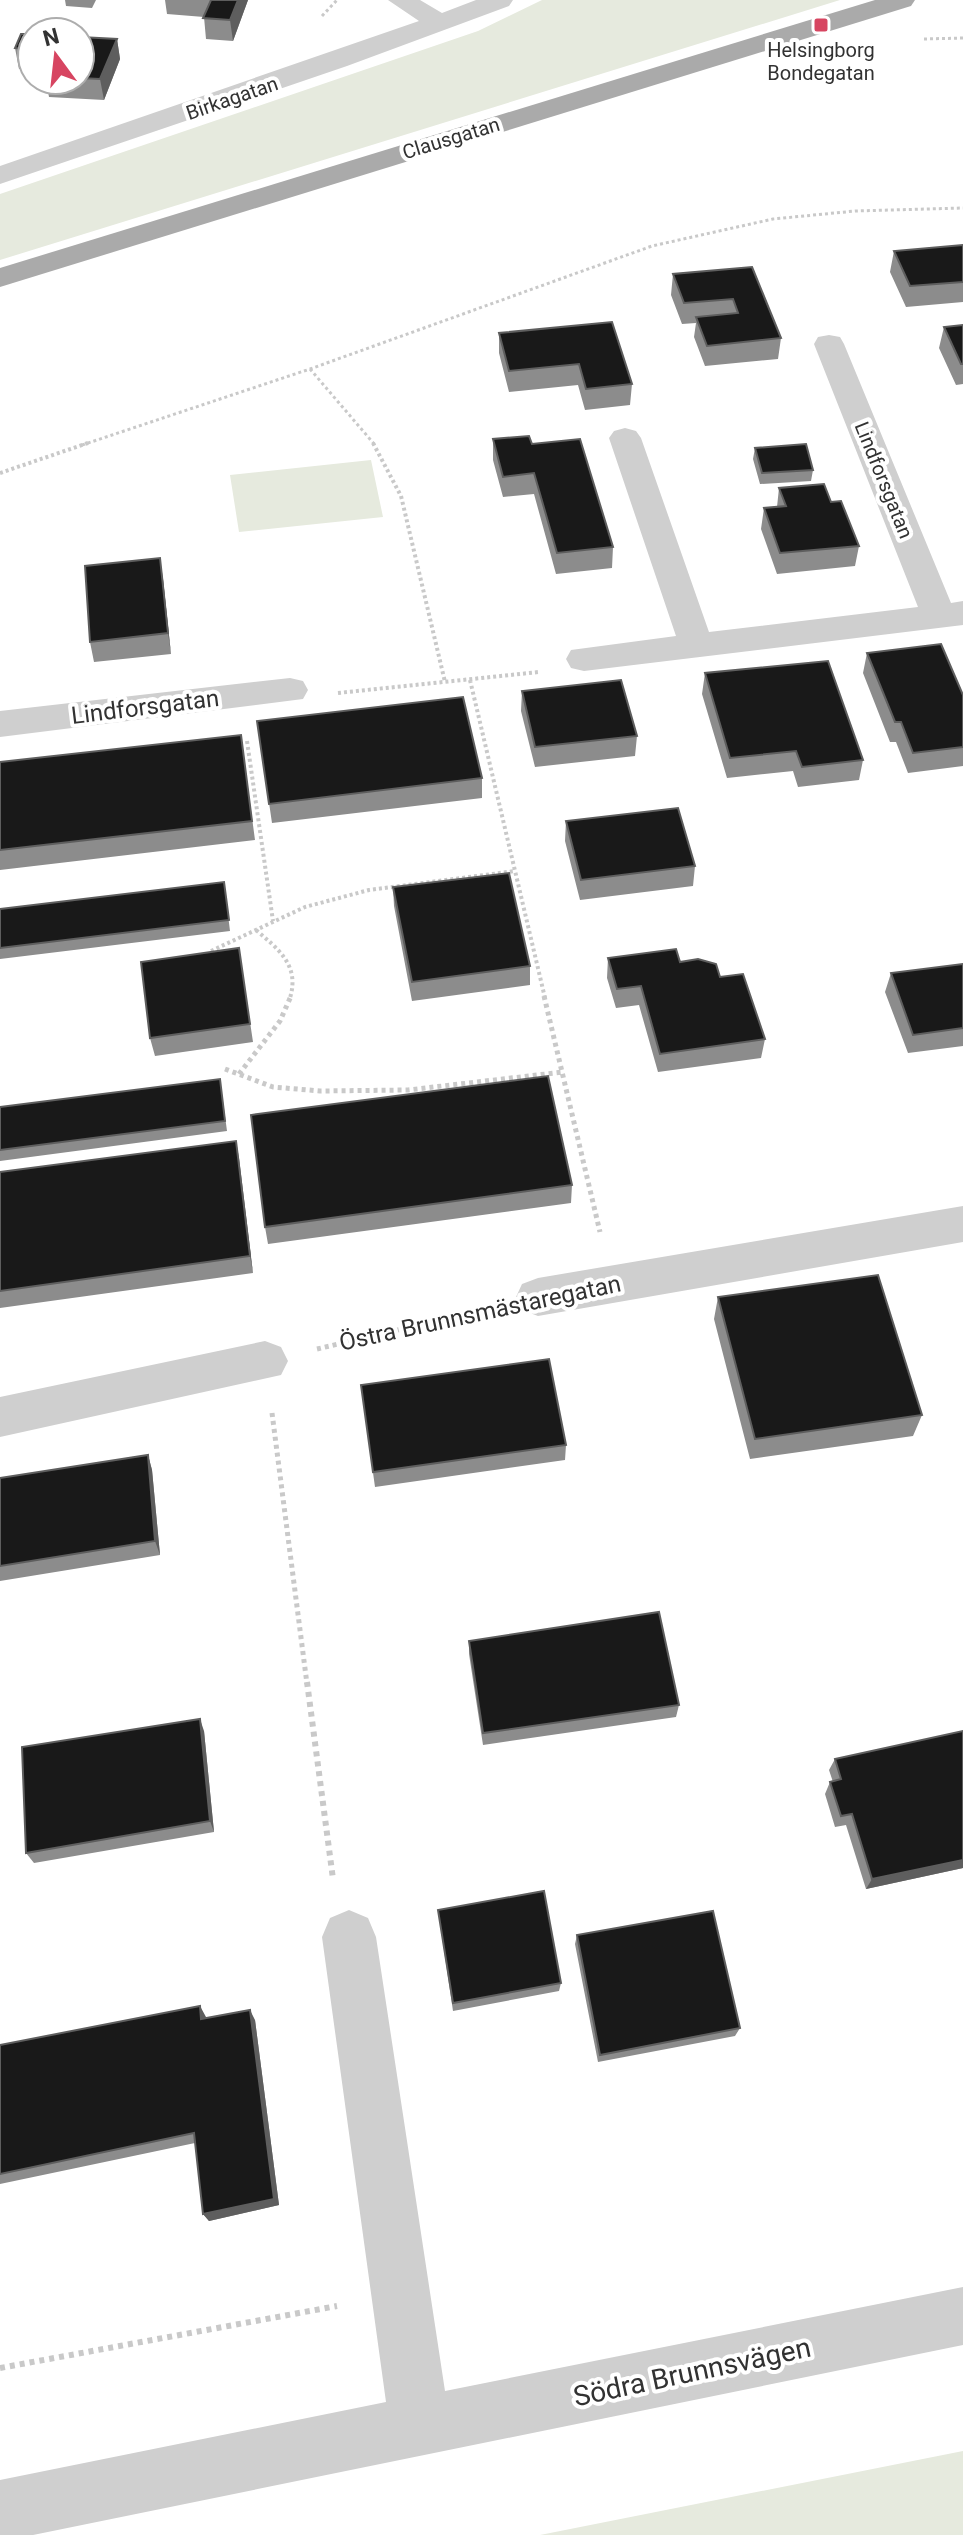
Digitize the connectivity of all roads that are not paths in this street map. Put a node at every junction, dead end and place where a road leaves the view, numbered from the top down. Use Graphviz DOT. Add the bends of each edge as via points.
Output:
graph roads {
  1 [pos="401,0"];
  2 [pos="500,0"];
  3 [pos="902,0"];
  4 [pos="441,23"];
  5 [pos="0,148"];
  6 [pos="11,172"];
  7 [pos="0,278"];
  8 [pos="829,344"];
  9 [pos="625,438"];
  10 [pos="951,614"];
  11 [pos="696,644"];
  12 [pos="584,659"];
  13 [pos="290,690"];
  14 [pos="0,724"];
  15 [pos="963,1224"];
  16 [pos="538,1297"];
  17 [pos="265,1361"];
  18 [pos="0,1417"];
  19 [pos="349,1937"];
  20 [pos="963,2316"];
  21 [pos="420,2427"];
  22 [pos="0,2511"];
  1 -- 4 [label="street"];
  2 -- 4 [label="street, Birkagatan"];
  3 -- 7 [label="main road, Clausgatan"];
  4 -- 6 [label="street, Birkagatan"];
  5 -- 6 [label="street, Birkagatan"];
  8 -- 10 [label="street, Lindforsgatan"];
  9 -- 11 [label="street"];
  10 -- 11 [label="street, Lindforsgatan"];
  11 -- 12 [label="street, Lindforsgatan"];
  13 -- 14 [label="street, Lindforsgatan"];
  15 -- 16 [label="street, Östra Brunnsmästaregatan"];
  17 -- 18 [label="street"];
  19 -- 21 [label="street"];
  20 -- 21 [label="street, Södra Brunnsvägen"];
  21 -- 22 [label="street, Södra Brunnsvägen"];
}
